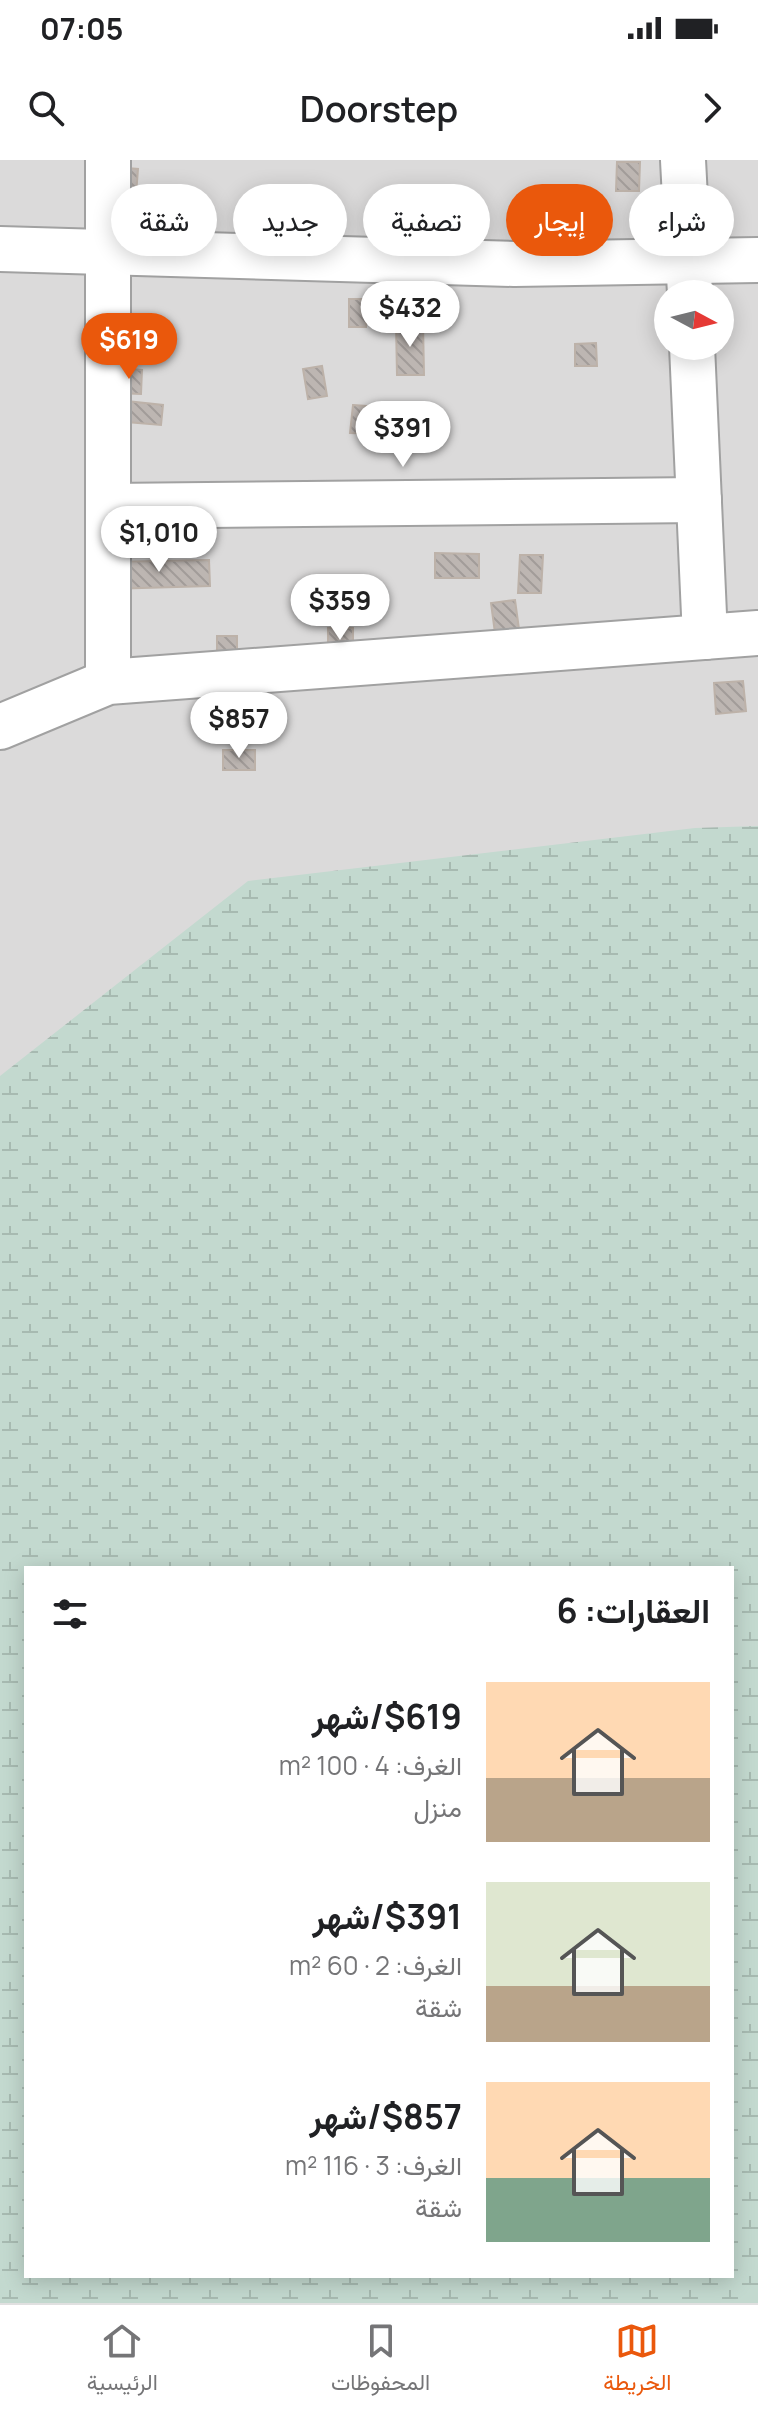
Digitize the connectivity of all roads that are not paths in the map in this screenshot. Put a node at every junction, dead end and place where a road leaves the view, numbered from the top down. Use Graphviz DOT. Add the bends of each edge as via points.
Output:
graph roads {
  1 [pos="108,160"];
  2 [pos="683,160"];
  3 [pos="0,249"];
  4 [pos="108,252"];
  5 [pos="758,260"];
  6 [pos="689,278"];
  7 [pos="693,360"];
  8 [pos="699,500"];
  9 [pos="108,506"];
  10 [pos="758,633"];
  11 [pos="705,637"];
  12 [pos="108,682"];
  13 [pos="0,727"];
  1 -- 4 [label="street"];
  2 -- 6 [label="street"];
  3 -- 4 [label="street"];
  4 -- 6 [label="street" via="514,264"];
  4 -- 9 [label="street"];
  5 -- 6 [label="street"];
  7 -- 8 [label="street"];
  8 -- 9 [label="street"];
  8 -- 11 [label="street"];
  9 -- 12 [label="street"];
  10 -- 11 [label="street"];
  11 -- 12 [label="street"];
  12 -- 13 [label="street"];
}
